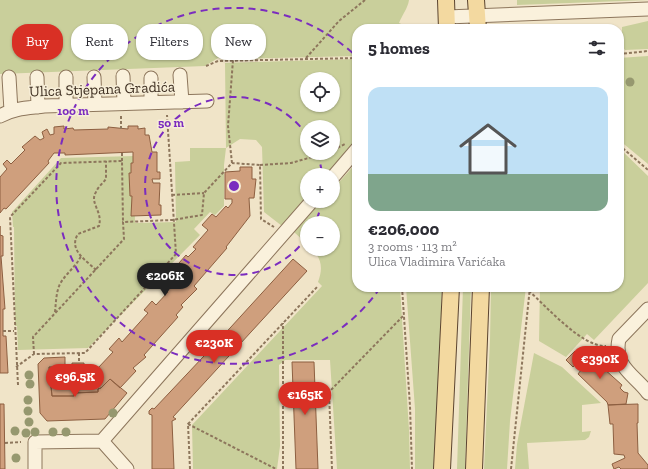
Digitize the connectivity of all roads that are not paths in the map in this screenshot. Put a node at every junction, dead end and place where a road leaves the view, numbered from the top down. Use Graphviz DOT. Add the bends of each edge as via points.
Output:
graph roads {
  1 [pos="446,0"];
  2 [pos="476,0"];
  3 [pos="648,9"];
  4 [pos="477,22"];
  5 [pos="447,23"];
  6 [pos="180,75"];
  7 [pos="123,76"];
  8 [pos="9,77"];
  9 [pos="37,77"];
  10 [pos="66,77"];
  11 [pos="94,77"];
  12 [pos="151,78"];
  13 [pos="207,101"];
  14 [pos="151,102"];
  15 [pos="182,102"];
  16 [pos="95,104"];
  17 [pos="66,105"];
  18 [pos="38,107"];
  19 [pos="123,107"];
  20 [pos="6,113"];
  21 [pos="352,155"];
  22 [pos="340,169"];
  23 [pos="306,208"];
  24 [pos="451,292"];
  25 [pos="480,292"];
  26 [pos="648,309"];
  27 [pos="648,393"];
  28 [pos="102,441"];
  29 [pos="35,469"];
  30 [pos="127,469"];
  31 [pos="442,469"];
  32 [pos="474,469"];
  1 -- 5 [label="main road"];
  2 -- 4 [label="main road"];
  3 -- 4 [label="street"];
  4 -- 5 [label="street"];
  6 -- 15 [label="street"];
  7 -- 19 [label="street"];
  8 -- 20 [label="street"];
  9 -- 18 [label="street"];
  10 -- 17 [label="street"];
  11 -- 16 [label="street"];
  12 -- 14 [label="street"];
  13 -- 15 [label="street, Ulica Stjepana Gradića"];
  14 -- 15 [label="street, Ulica Stjepana Gradića"];
  14 -- 19 [label="street, Ulica Stjepana Gradića"];
  16 -- 17 [label="street, Ulica Stjepana Gradića"];
  16 -- 19 [label="street, Ulica Stjepana Gradića"];
  17 -- 18 [label="street, Ulica Stjepana Gradića"];
  18 -- 20 [label="street, Ulica Stjepana Gradića"];
  21 -- 22 [label="street"];
  23 -- 28 [label="street"];
  24 -- 31 [label="main road"];
  25 -- 32 [label="main road"];
  26 -- 27 [label="street" via="619,339 618,345 620,359 628,374"];
  28 -- 29 [label="street" via="35,442"];
  28 -- 30 [label="street"];
}
